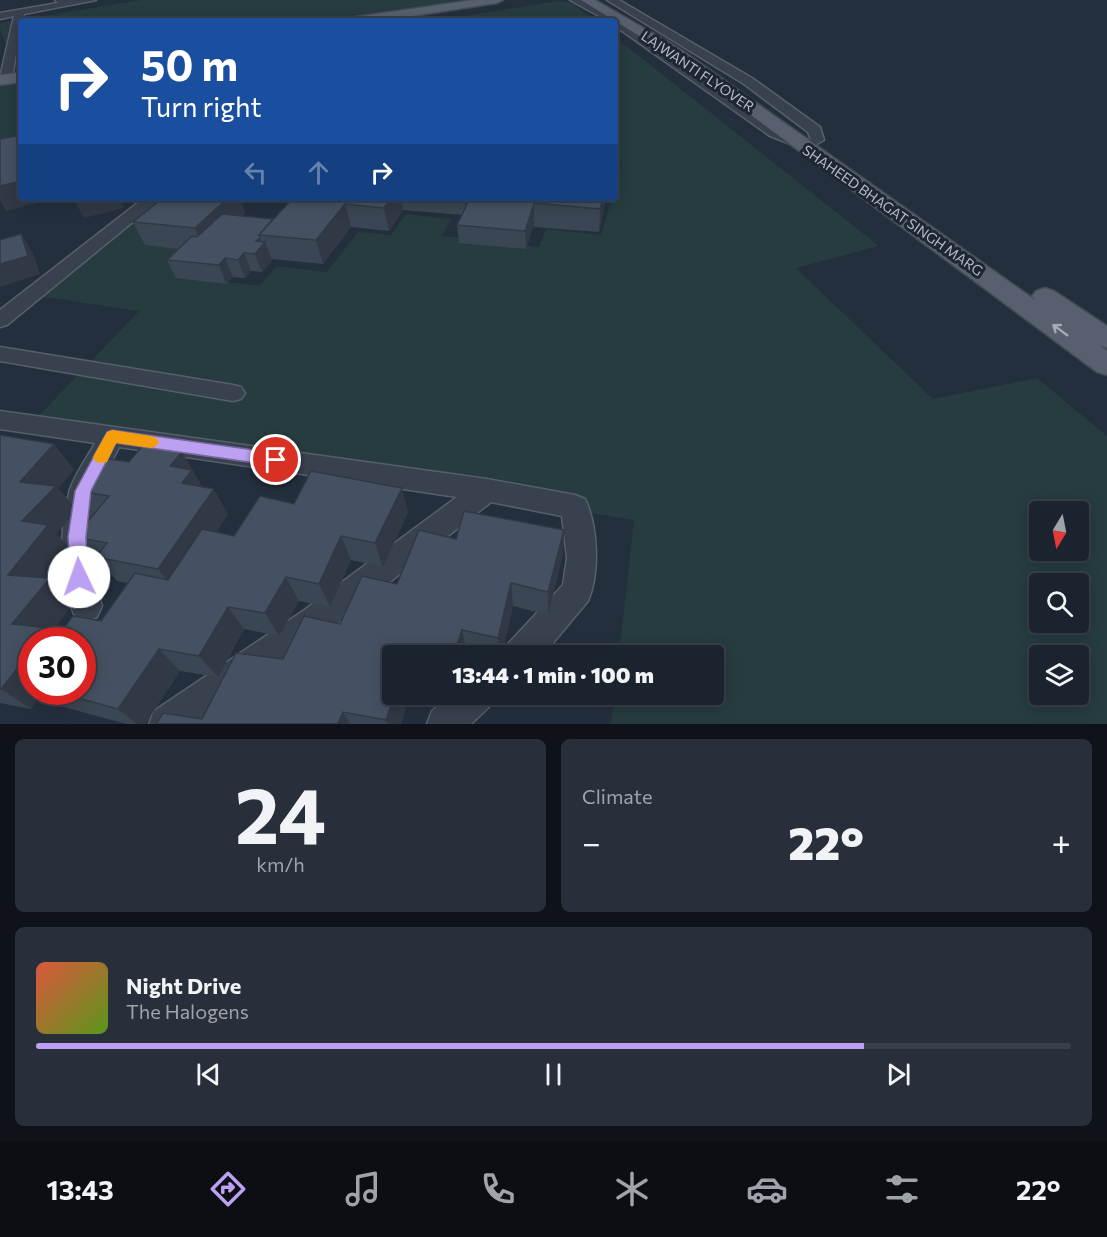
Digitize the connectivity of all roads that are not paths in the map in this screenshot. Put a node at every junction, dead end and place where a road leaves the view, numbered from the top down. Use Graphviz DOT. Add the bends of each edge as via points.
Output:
graph roads {
  1 [pos="44,0"];
  2 [pos="91,0"];
  3 [pos="497,0"];
  4 [pos="575,0"];
  5 [pos="587,0"];
  6 [pos="597,0"];
  7 [pos="612,0"];
  8 [pos="63,2"];
  9 [pos="511,2"];
  10 [pos="0,7"];
  11 [pos="20,12"];
  12 [pos="0,16"];
  13 [pos="19,18"];
  14 [pos="375,18"];
  15 [pos="405,18"];
  16 [pos="609,18"];
  17 [pos="617,18"];
  18 [pos="618,18"];
  19 [pos="18,21"];
  20 [pos="618,23"];
  21 [pos="13,45"];
  22 [pos="0,47"];
  23 [pos="10,75"];
  24 [pos="785,125"];
  25 [pos="811,143"];
  26 [pos="150,201"];
  27 [pos="0,320"];
  28 [pos="1107,339"];
  29 [pos="0,354"];
  30 [pos="1107,365"];
  31 [pos="233,393"];
  32 [pos="1,421"];
  33 [pos="112,436"];
  34 [pos="487,489"];
  35 [pos="86,606"];
  36 [pos="530,645"];
  37 [pos="466,705"];
  38 [pos="167,724"];
  39 [pos="445,724"];
  1 -- 10 [label="street"];
  2 -- 8 [label="street"];
  3 -- 14 [label="main road"];
  4 -- 16 [label="street, SHAHEED BHAGAT SINGH MARG"];
  5 -- 17 [label="main road, LAJWANTI FLYOVER"];
  6 -- 24 [label="main road, LAJWANTI FLYOVER" via="690,52"];
  7 -- 25 [label="street, SHAHEED BHAGAT SINGH MARG" via="748,81 815,130"];
  8 -- 11 [label="street"];
  9 -- 15 [label="main road"];
  11 -- 12 [label="street"];
  11 -- 13 [label="street"];
  18 -- 24 [label="main road, LAJWANTI FLYOVER"];
  19 -- 21 [label="street"];
  20 -- 25 [label="street, SHAHEED BHAGAT SINGH MARG" via="776,133"];
  21 -- 22 [label="street"];
  21 -- 23 [label="street"];
  24 -- 25 [label="main road, LAJWANTI FLYOVER"];
  25 -- 28 [label="main road" via="892,189"];
  30 -- 25 [label="main road, SHAHEED BHAGAT SINGH MARG, one-way"];
  26 -- 27 [label="street"];
  29 -- 31 [label="street"];
  32 -- 33 [label="street"];
  33 -- 34 [label="street"];
  33 -- 35 [label="street" via="83,491 77,537 79,577"];
  34 -- 36 [label="street" via="574,507 582,558 577,591"];
  34 -- 38 [label="street" via="314,622"];
  37 -- 39 [label="street"];
}
